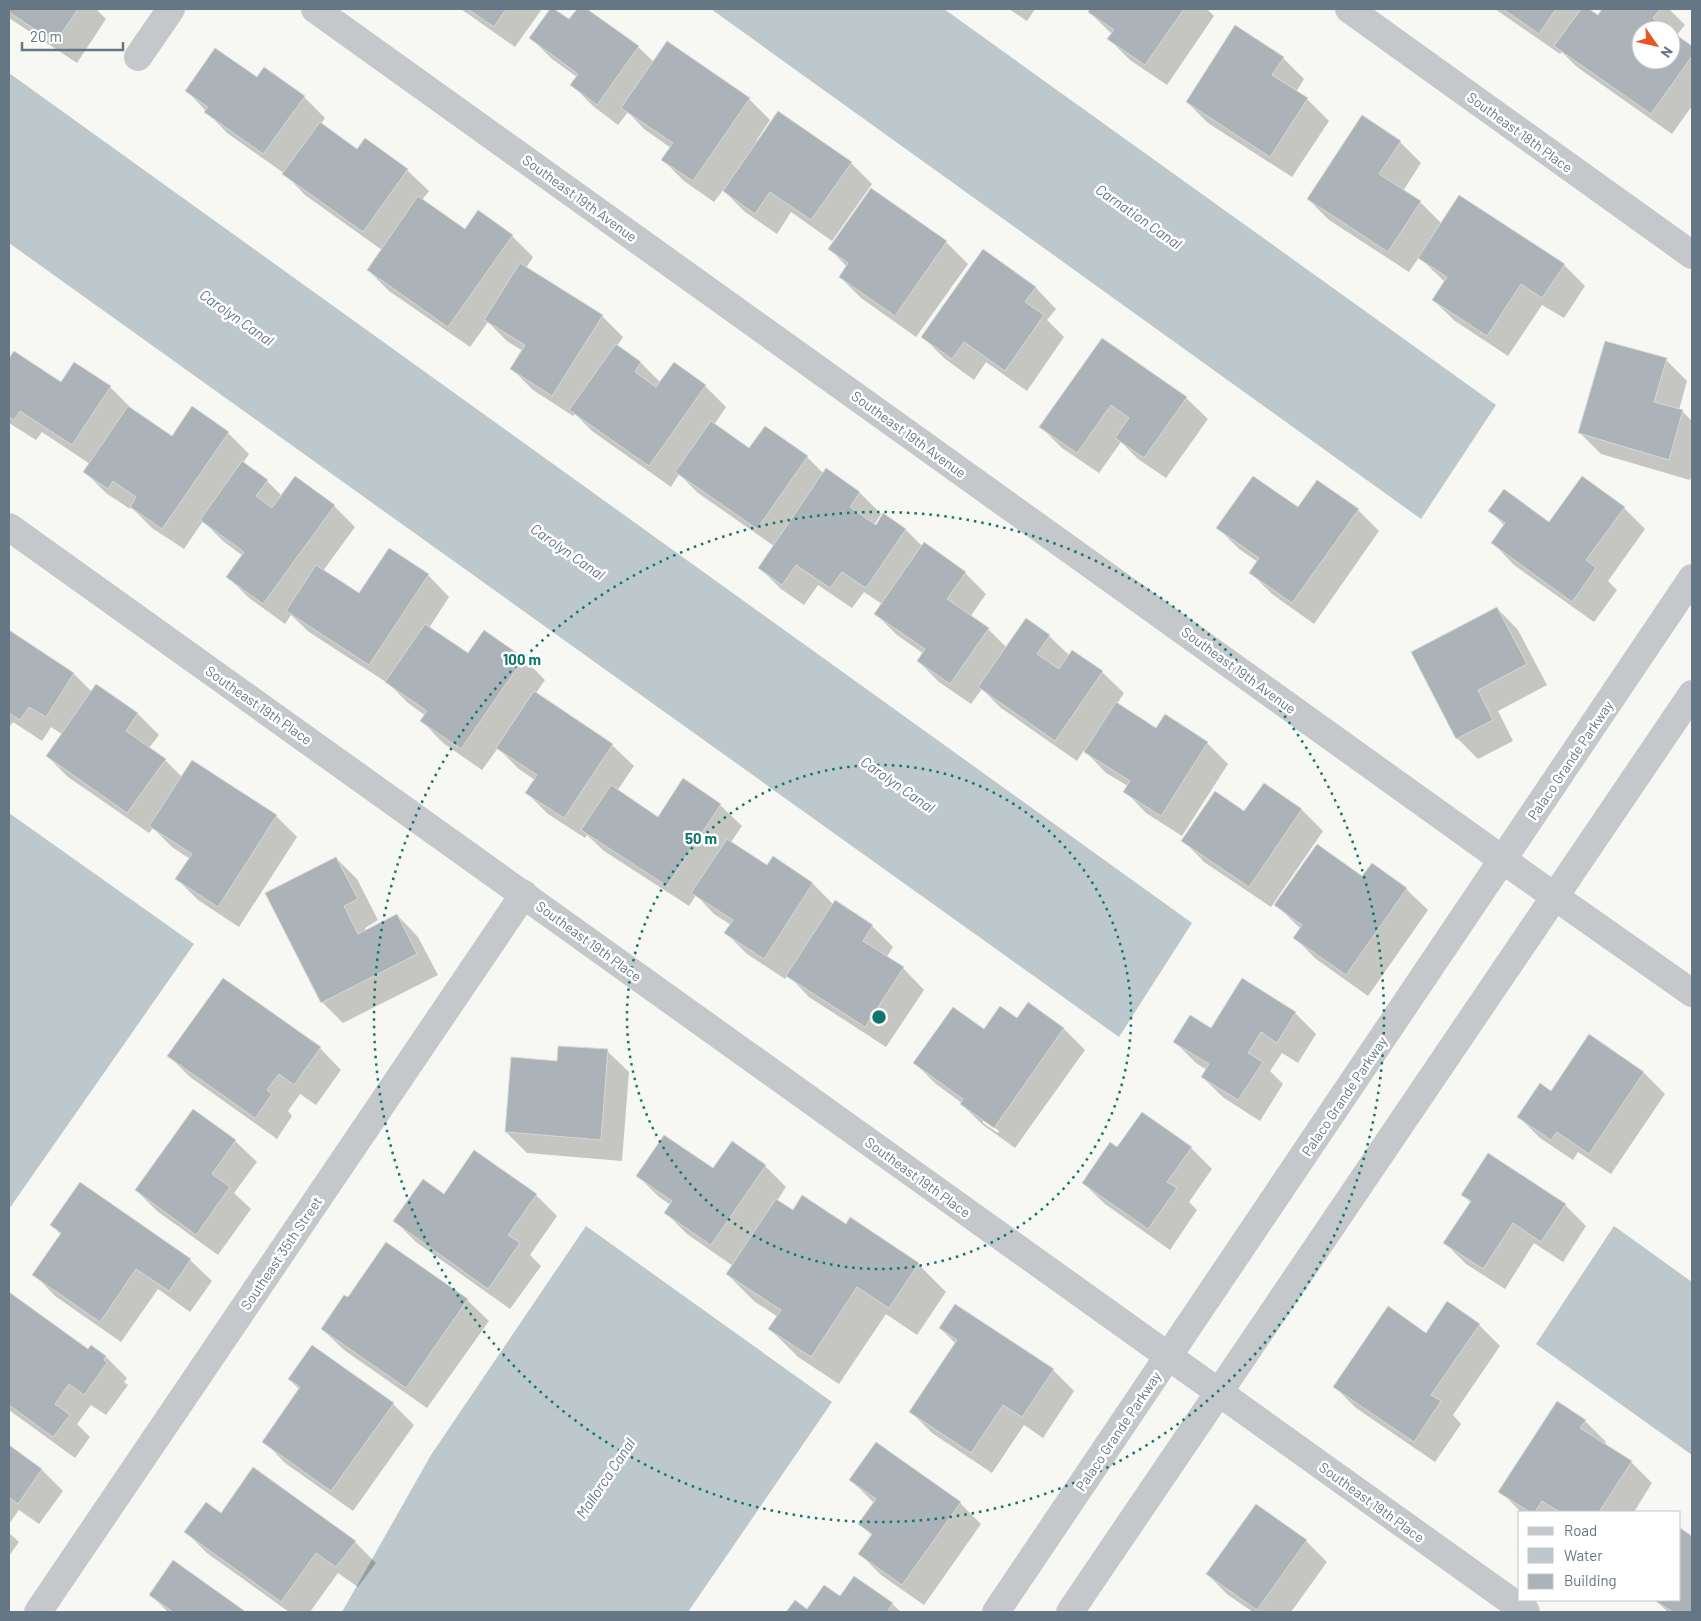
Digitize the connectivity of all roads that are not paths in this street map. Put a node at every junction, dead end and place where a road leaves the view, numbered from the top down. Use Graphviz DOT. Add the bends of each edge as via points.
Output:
graph roads {
  1 [pos="171,9"];
  2 [pos="315,9"];
  3 [pos="1348,9"];
  4 [pos="138,57"];
  5 [pos="1692,255"];
  6 [pos="9,527"];
  7 [pos="1692,578"];
  8 [pos="1692,694"];
  9 [pos="1503,860"];
  10 [pos="524,894"];
  11 [pos="1556,896"];
  12 [pos="1692,993"];
  13 [pos="1168,1356"];
  14 [pos="1219,1392"];
  15 [pos="38,1612"];
  16 [pos="996,1612"];
  17 [pos="1070,1612"];
  18 [pos="1526,1612"];
  1 -- 4 [label="street"];
  2 -- 9 [label="street, Southeast 19th Avenue"];
  3 -- 5 [label="street, Southeast 18th Place"];
  6 -- 10 [label="street, Southeast 19th Place"];
  7 -- 9 [label="street, Palaco Grande Parkway"];
  8 -- 11 [label="street"];
  9 -- 11 [label="street, Southeast 19th Avenue"];
  9 -- 13 [label="street, Palaco Grande Parkway"];
  10 -- 13 [label="street, Southeast 19th Place"];
  10 -- 15 [label="street, Southeast 35th Street"];
  11 -- 12 [label="street"];
  11 -- 14 [label="street"];
  13 -- 14 [label="street, Southeast 19th Place"];
  13 -- 16 [label="street, Palaco Grande Parkway"];
  14 -- 17 [label="street"];
  14 -- 18 [label="street, Southeast 19th Place"];
}
